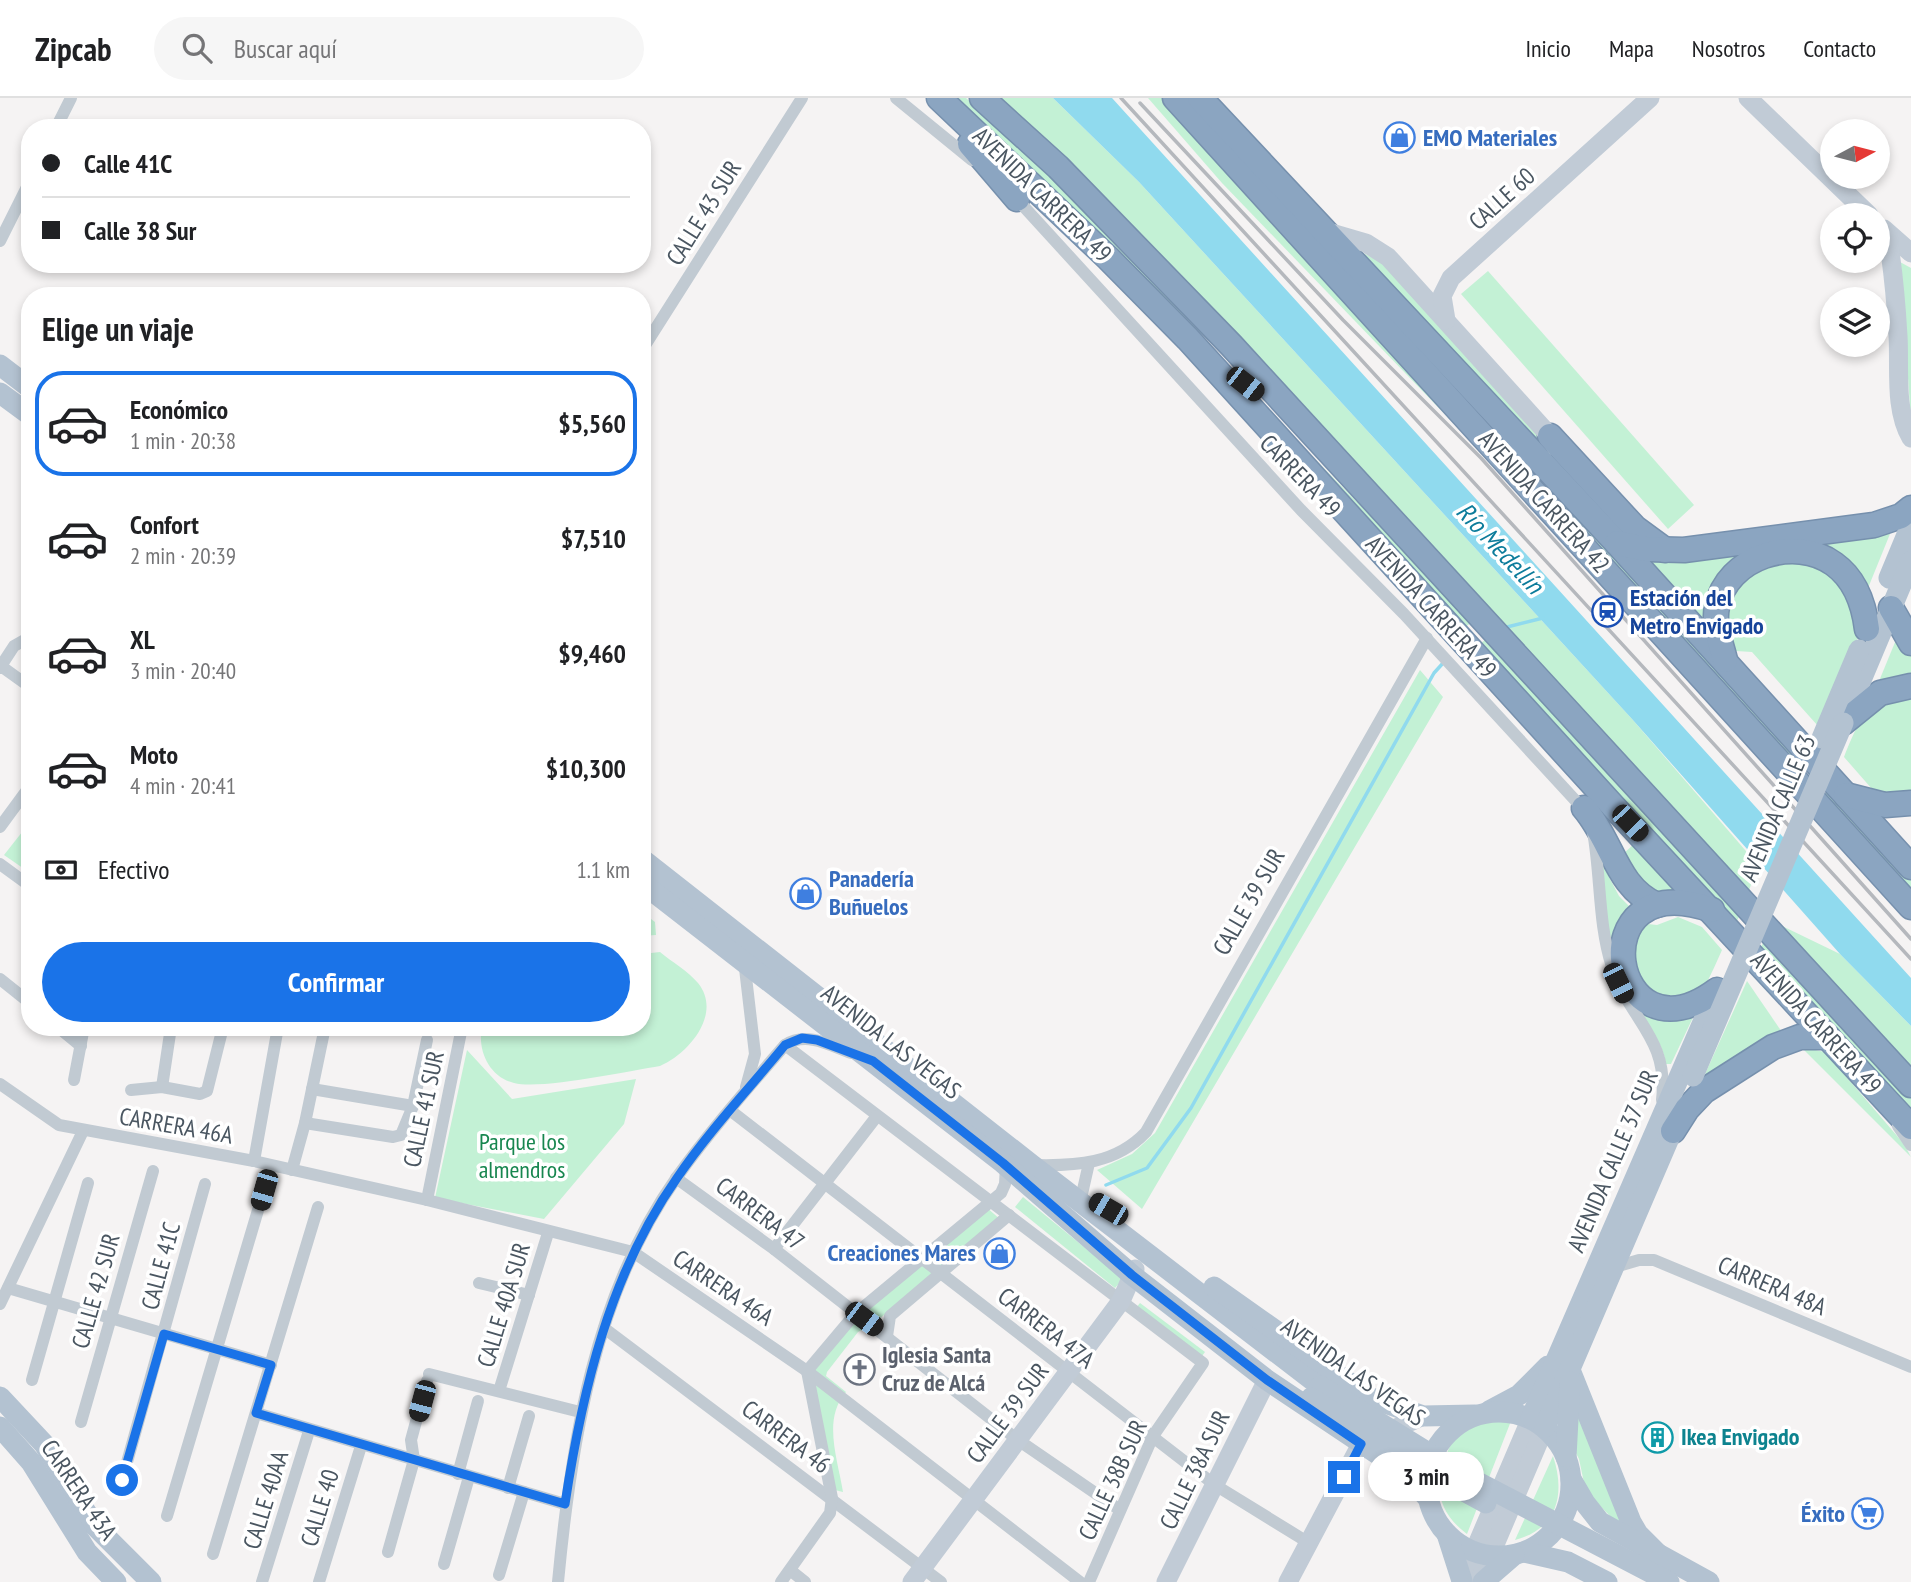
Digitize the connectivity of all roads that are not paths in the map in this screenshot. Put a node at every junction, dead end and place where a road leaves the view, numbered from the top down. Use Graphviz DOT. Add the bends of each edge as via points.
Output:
graph roads {
  1 [pos="71,98"];
  2 [pos="802,98"];
  3 [pos="896,98"];
  4 [pos="931,98"];
  5 [pos="939,98"];
  6 [pos="982,98"];
  7 [pos="1175,98"];
  8 [pos="1200,98"];
  9 [pos="1650,98"];
  10 [pos="1748,98"];
  11 [pos="60,119"];
  12 [pos="21,199"];
  13 [pos="1017,200"];
  14 [pos="1857,203"];
  15 [pos="1325,231"];
  16 [pos="1890,235"];
  17 [pos="0,241"];
  18 [pos="1911,253"];
  19 [pos="1890,269"];
  20 [pos="1446,320"];
  21 [pos="651,336"];
  22 [pos="1188,339"];
  23 [pos="2,380"];
  24 [pos="21,385"];
  25 [pos="21,404"];
  26 [pos="0,415"];
  27 [pos="21,416"];
  28 [pos="1550,436"];
  29 [pos="1911,438"];
  30 [pos="1321,443"];
  31 [pos="1584,508"];
  32 [pos="1911,509"];
  33 [pos="1911,525"];
  34 [pos="1617,543"];
  35 [pos="1666,550"];
  36 [pos="1909,573"];
  37 [pos="1891,608"];
  38 [pos="1427,638"];
  39 [pos="1863,640"];
  40 [pos="21,642"];
  41 [pos="1447,642"];
  42 [pos="1911,643"];
  43 [pos="1466,663"];
  44 [pos="1727,664"];
  45 [pos="1,667"];
  46 [pos="21,681"];
  47 [pos="1911,686"];
  48 [pos="1843,723"];
  49 [pos="1846,795"];
  50 [pos="21,798"];
  51 [pos="1911,803"];
  52 [pos="1584,808"];
  53 [pos="0,827"];
  54 [pos="0,864"];
  55 [pos="651,866"];
  56 [pos="1911,867"];
  57 [pos="21,879"];
  58 [pos="651,890"];
  59 [pos="1657,905"];
  60 [pos="1911,907"];
  61 [pos="1713,910"];
  62 [pos="740,934"];
  63 [pos="744,961"];
  64 [pos="0,979"];
  65 [pos="772,983"];
  66 [pos="1717,990"];
  67 [pos="21,996"];
  68 [pos="822,999"];
  69 [pos="69,1036"];
  70 [pos="83,1036"];
  71 [pos="170,1036"];
  72 [pos="221,1036"];
  73 [pos="276,1036"];
  74 [pos="323,1036"];
  75 [pos="460,1036"];
  76 [pos="1828,1037"];
  77 [pos="427,1040"];
  78 [pos="785,1045"];
  79 [pos="81,1046"];
  80 [pos="873,1061"];
  81 [pos="1693,1076"];
  82 [pos="1864,1077"];
  83 [pos="74,1080"];
  84 [pos="1911,1085"];
  85 [pos="162,1087"];
  86 [pos="312,1089"];
  87 [pos="2,1090"];
  88 [pos="131,1090"];
  89 [pos="742,1097"];
  90 [pos="412,1106"];
  91 [pos="731,1111"];
  92 [pos="877,1116"];
  93 [pos="305,1123"];
  94 [pos="1667,1124"];
  95 [pos="1911,1127"];
  96 [pos="83,1131"];
  97 [pos="1911,1144"];
  98 [pos="254,1161"];
  99 [pos="1089,1163"];
  100 [pos="1006,1165"];
  101 [pos="1032,1165"];
  102 [pos="292,1170"];
  103 [pos="153,1171"];
  104 [pos="676,1178"];
  105 [pos="88,1183"];
  106 [pos="205,1184"];
  107 [pos="826,1184"];
  108 [pos="264,1190"];
  109 [pos="1077,1195"];
  110 [pos="426,1200"];
  111 [pos="991,1202"];
  112 [pos="1049,1202"];
  113 [pos="318,1207"];
  114 [pos="1009,1215"];
  115 [pos="548,1233"];
  116 [pos="774,1249"];
  117 [pos="633,1252"];
  118 [pos="923,1258"];
  119 [pos="1615,1267"];
  120 [pos="1133,1272"];
  121 [pos="941,1273"];
  122 [pos="479,1283"];
  123 [pos="8,1288"];
  124 [pos="529,1295"];
  125 [pos="1121,1301"];
  126 [pos="55,1302"];
  127 [pos="0,1304"];
  128 [pos="855,1314"];
  129 [pos="109,1318"];
  130 [pos="604,1328"];
  131 [pos="164,1334"];
  132 [pos="887,1336"];
  133 [pos="217,1349"];
  134 [pos="1564,1362"];
  135 [pos="271,1365"];
  136 [pos="1911,1367"];
  137 [pos="807,1371"];
  138 [pos="1069,1372"];
  139 [pos="32,1380"];
  140 [pos="1267,1380"];
  141 [pos="1357,1390"];
  142 [pos="499,1391"];
  143 [pos="1316,1392"];
  144 [pos="0,1397"];
  145 [pos="478,1401"];
  146 [pos="580,1412"];
  147 [pos="256,1413"];
  148 [pos="1482,1413"];
  149 [pos="529,1416"];
  150 [pos="1423,1416"];
  151 [pos="81,1422"];
  152 [pos="1538,1423"];
  153 [pos="0,1427"];
  154 [pos="1340,1430"];
  155 [pos="309,1431"];
  156 [pos="1153,1436"];
  157 [pos="1018,1440"];
  158 [pos="1361,1444"];
  159 [pos="361,1446"];
  160 [pos="1566,1457"];
  161 [pos="414,1460"];
  162 [pos="464,1476"];
  163 [pos="1571,1479"];
  164 [pos="122,1480"];
  165 [pos="1215,1485"];
  166 [pos="508,1488"];
  167 [pos="524,1492"];
  168 [pos="832,1498"];
  169 [pos="975,1498"];
  170 [pos="1429,1498"];
  171 [pos="565,1504"];
  172 [pos="1120,1510"];
  173 [pos="167,1516"];
  174 [pos="1447,1534"];
  175 [pos="1309,1543"];
  176 [pos="387,1552"];
  177 [pos="1519,1553"];
  178 [pos="213,1554"];
  179 [pos="1483,1554"];
  180 [pos="444,1564"];
  181 [pos="1669,1567"];
  182 [pos="790,1570"];
  183 [pos="499,1576"];
  184 [pos="918,1576"];
  185 [pos="1581,1576"];
  186 [pos="116,1582"];
  187 [pos="151,1582"];
  188 [pos="262,1582"];
  189 [pos="320,1582"];
  190 [pos="558,1582"];
  191 [pos="780,1582"];
  192 [pos="805,1582"];
  193 [pos="941,1582"];
  194 [pos="1080,1582"];
  195 [pos="1089,1582"];
  196 [pos="1166,1582"];
  197 [pos="1288,1582"];
  198 [pos="1461,1582"];
  199 [pos="1481,1582"];
  200 [pos="1607,1582"];
  201 [pos="1639,1582"];
  202 [pos="1653,1582"];
  203 [pos="1709,1582"];
  1 -- 11 [label="street"];
  2 -- 21 [label="street, CALLE 43 SUR"];
  3 -- 13 [label="street, CARRERA 49"];
  4 -- 13 [label="highway"];
  5 -- 22 [label="highway, AVENIDA CARRERA 49"];
  6 -- 30 [label="highway, AVENIDA CARRERA 49" via="1157,267"];
  7 -- 60 [label="highway, AVENIDA CARRERA 42"];
  8 -- 15 [label="highway, AVENIDA CARRERA 42"];
  9 -- 20 [label="street, CALLE 60" via="1451,278 1443,296"];
  10 -- 14 [label="street"];
  12 -- 17 [label="street"];
  13 -- 38 [label="street, CARRERA 49" via="1301,510"];
  15 -- 20 [label="street, AVENIDA CARRERA 42" via="1378,249"];
  15 -- 31 [label="highway, AVENIDA CARRERA 42"];
  16 -- 18 [label="street"];
  19 -- 29 [label="street" via="1903,422"];
  20 -- 28 [label="street, AVENIDA CARRERA 42"];
  22 -- 30 [label="highway"];
  22 -- 41 [label="highway, AVENIDA CARRERA 49"];
  23 -- 24 [label="main road"];
  23 -- 25 [label="main road"];
  26 -- 27 [label="main road"];
  28 -- 31 [label="street, AVENIDA CARRERA 42"];
  28 -- 35 [label="highway" via="1635,528"];
  30 -- 84 [label="highway, AVENIDA CARRERA 49"];
  31 -- 34 [label="highway, AVENIDA CARRERA 42"];
  32 -- 35 [label="highway" via="1874,525"];
  33 -- 39 [label="main road, AVENIDA CALLE 63"];
  34 -- 35 [label="highway"];
  34 -- 44 [label="highway, AVENIDA CARRERA 42"];
  36 -- 37 [label="main road, AVENIDA CALLE 63"];
  37 -- 42 [label="highway"];
  37 -- 48 [label="main road, AVENIDA CALLE 63"];
  38 -- 41 [label="street, CARRERA 49"];
  38 -- 99 [label="street, CALLE 39 SUR" via="1146,1132 1119,1154"];
  39 -- 44 [label="highway" via="1854,588 1836,565 1811,552 1763,556 1738,569 1720,597 1716,620"];
  39 -- 66 [label="main road, AVENIDA CALLE 63, bridge"];
  40 -- 45 [label="street"];
  41 -- 43 [label="highway, AVENIDA CARRERA 49"];
  43 -- 52 [label="street"];
  43 -- 61 [label="highway, AVENIDA CARRERA 49"];
  44 -- 49 [label="highway, AVENIDA CARRERA 42"];
  45 -- 46 [label="street"];
  47 -- 48 [label="highway" via="1880,694"];
  48 -- 81 [label="main road, AVENIDA CALLE 63, bridge"];
  49 -- 51 [label="highway" via="1885,805"];
  49 -- 56 [label="highway, AVENIDA CARRERA 42"];
  50 -- 53 [label="street"];
  52 -- 59 [label="highway" via="1602,831 1634,892"];
  52 -- 94 [label="street" via="1594,841 1612,966 1662,1060"];
  54 -- 57 [label="street"];
  55 -- 62 [label="main road, AVENIDA LAS VEGAS"];
  58 -- 63 [label="main road, AVENIDA LAS VEGAS"];
  59 -- 61 [label="highway" via="1686,902"];
  59 -- 66 [label="highway" via="1636,917 1622,939 1623,969 1629,985 1639,997 1661,1007 1692,1003"];
  61 -- 76 [label="highway, AVENIDA CARRERA 49"];
  62 -- 63 [label="street"];
  62 -- 68 [label="main road, AVENIDA LAS VEGAS"];
  63 -- 65 [label="main road, AVENIDA LAS VEGAS"];
  63 -- 89 [label="street" via="755,1054"];
  64 -- 67 [label="street"];
  65 -- 68 [label="main road" via="785,978"];
  65 -- 80 [label="main road, AVENIDA LAS VEGAS"];
  66 -- 94 [label="main road, AVENIDA CALLE 37 SUR"];
  68 -- 101 [label="main road, AVENIDA LAS VEGAS"];
  69 -- 79 [label="street"];
  70 -- 79 [label="street"];
  71 -- 85 [label="street"];
  72 -- 85 [label="street" via="207,1091 200,1094"];
  73 -- 98 [label="street"];
  74 -- 86 [label="street"];
  75 -- 110 [label="street, CALLE 41 SUR"];
  76 -- 82 [label="highway, AVENIDA CARRERA 49"];
  76 -- 94 [label="highway" via="1800,1037 1773,1047 1704,1091"];
  77 -- 90 [label="street"];
  78 -- 80 [label="street" via="802,1038 817,1040"];
  78 -- 89 [label="street"];
  78 -- 92 [label="street"];
  79 -- 83 [label="street"];
  80 -- 100 [label="main road, AVENIDA LAS VEGAS"];
  81 -- 94 [label="main road, AVENIDA CALLE 37 SUR"];
  82 -- 95 [label="highway, AVENIDA CARRERA 49"];
  82 -- 97 [label="street"];
  85 -- 88 [label="street"];
  86 -- 90 [label="street"];
  86 -- 93 [label="street"];
  87 -- 96 [label="street, CARRERA 46A" via="44,1118"];
  89 -- 91 [label="street"];
  90 -- 93 [label="street" via="406,1128 393,1138"];
  91 -- 104 [label="street"];
  91 -- 107 [label="street, CARRERA 47A"];
  92 -- 107 [label="street"];
  92 -- 111 [label="street"];
  93 -- 102 [label="street"];
  94 -- 119 [label="main road, AVENIDA CALLE 37 SUR"];
  94 -- 134 [label="main road, AVENIDA CALLE 37 SUR"];
  96 -- 98 [label="street, CARRERA 46A"];
  96 -- 123 [label="street"];
  98 -- 102 [label="street, CARRERA 46A"];
  99 -- 101 [label="street, CALLE 39 SUR"];
  99 -- 109 [label="street"];
  100 -- 111 [label="street" via="1004,1188"];
  100 -- 112 [label="main road, AVENIDA LAS VEGAS"];
  101 -- 109 [label="main road, AVENIDA LAS VEGAS"];
  102 -- 110 [label="street, CARRERA 46A"];
  103 -- 129 [label="street, CALLE 42 SUR"];
  104 -- 116 [label="street, CARRERA 47"];
  104 -- 117 [label="street"];
  105 -- 126 [label="street"];
  106 -- 131 [label="street, CALLE 41C"];
  107 -- 116 [label="street"];
  107 -- 118 [label="street, CARRERA 47A"];
  108 -- 133 [label="street"];
  109 -- 112 [label="main road" via="1059,1195"];
  109 -- 141 [label="main road, AVENIDA LAS VEGAS" via="1108,1209"];
  109 -- 143 [label="main road, AVENIDA LAS VEGAS"];
  110 -- 115 [label="street, CARRERA 46A"];
  111 -- 114 [label="street"];
  111 -- 118 [label="street"];
  112 -- 120 [label="main road, AVENIDA LAS VEGAS"];
  113 -- 135 [label="street"];
  114 -- 121 [label="street"];
  114 -- 125 [label="street"];
  115 -- 117 [label="street, CARRERA 46A"];
  115 -- 124 [label="street, CALLE 40A SUR"];
  116 -- 128 [label="street, CARRERA 47"];
  117 -- 130 [label="street"];
  117 -- 137 [label="street, CARRERA 46A"];
  118 -- 121 [label="street, CARRERA 47A"];
  118 -- 128 [label="street"];
  119 -- 134 [label="main road, AVENIDA CALLE 37 SUR"];
  119 -- 136 [label="street, CARRERA 48A" via="1654,1260"];
  120 -- 125 [label="street, CALLE 39 SUR"];
  120 -- 140 [label="main road, AVENIDA LAS VEGAS"];
  120 -- 143 [label="main road, AVENIDA LAS VEGAS"];
  121 -- 132 [label="street" via="890,1316"];
  121 -- 138 [label="street, CARRERA 47A"];
  122 -- 124 [label="street"];
  123 -- 126 [label="street"];
  123 -- 127 [label="street"];
  124 -- 142 [label="street, CALLE 40A SUR"];
  125 -- 138 [label="street, CALLE 39 SUR"];
  125 -- 156 [label="street, CALLE 38B SUR" via="1203,1363"];
  126 -- 129 [label="street"];
  126 -- 139 [label="street"];
  128 -- 132 [label="street, CARRERA 47"];
  128 -- 137 [label="street"];
  129 -- 131 [label="street"];
  129 -- 151 [label="street, CALLE 42 SUR"];
  130 -- 146 [label="street"];
  130 -- 168 [label="street, CARRERA 46"];
  131 -- 133 [label="street"];
  131 -- 164 [label="street, CALLE 41C"];
  132 -- 157 [label="street, CARRERA 47"];
  133 -- 135 [label="street"];
  133 -- 173 [label="street"];
  134 -- 148 [label="main road"];
  134 -- 152 [label="main road"];
  134 -- 160 [label="main road"];
  134 -- 181 [label="main road" via="1631,1522"];
  135 -- 147 [label="street"];
  137 -- 168 [label="street"];
  137 -- 169 [label="street, CARRERA 46A"];
  138 -- 156 [label="street, CARRERA 47A"];
  138 -- 157 [label="street, CALLE 39 SUR"];
  140 -- 154 [label="main road, AVENIDA LAS VEGAS"];
  140 -- 165 [label="street, CALLE 38A SUR"];
  141 -- 150 [label="main road, AVENIDA LAS VEGAS"];
  141 -- 154 [label="main road" via="1356,1413"];
  142 -- 146 [label="street"];
  142 -- 161 [label="street" via="428,1378 411,1440"];
  143 -- 181 [label="main road, AVENIDA LAS VEGAS, bridge" via="1464,1475"];
  143 -- 201 [label="main road, AVENIDA LAS VEGAS, bridge" via="1449,1484"];
  144 -- 187 [label="main road, CARRERA 43A" via="44,1444 94,1525"];
  145 -- 162 [label="street"];
  146 -- 171 [label="street"];
  147 -- 155 [label="street"];
  147 -- 178 [label="street"];
  148 -- 150 [label="main road"];
  148 -- 152 [label="main road" via="1505,1411"];
  148 -- 170 [label="main road" via="1453,1428 1436,1448 1428,1472"];
  149 -- 166 [label="street"];
  150 -- 158 [label="street"];
  152 -- 160 [label="main road"];
  152 -- 179 [label="street"];
  153 -- 186 [label="main road, CARRERA 43A" via="31,1462 87,1552"];
  154 -- 158 [label="main road, AVENIDA LAS VEGAS"];
  155 -- 159 [label="street"];
  155 -- 188 [label="street, CALLE 40AA"];
  156 -- 165 [label="street, CARRERA 47A"];
  156 -- 172 [label="street, CALLE 38B SUR"];
  157 -- 169 [label="street, CALLE 39 SUR"];
  157 -- 172 [label="street, CARRERA 47"];
  158 -- 170 [label="main road, AVENIDA LAS VEGAS" via="1403,1471"];
  158 -- 175 [label="street"];
  159 -- 161 [label="street"];
  159 -- 189 [label="street, CALLE 40"];
  160 -- 163 [label="main road"];
  161 -- 162 [label="street"];
  161 -- 176 [label="street"];
  162 -- 166 [label="street"];
  162 -- 180 [label="street"];
  163 -- 177 [label="main road" via="1569,1502 1560,1523 1544,1541"];
  163 -- 181 [label="main road, AVENIDA LAS VEGAS" via="1600,1521"];
  165 -- 175 [label="street, CARRERA 47A"];
  165 -- 196 [label="street, CALLE 38A SUR"];
  166 -- 167 [label="street"];
  167 -- 171 [label="street"];
  167 -- 183 [label="street"];
  168 -- 182 [label="street" via="830,1513"];
  168 -- 184 [label="street, CARRERA 46"];
  169 -- 184 [label="street, CALLE 39 SUR"];
  169 -- 194 [label="street, CARRERA 46A"];
  170 -- 174 [label="main road"];
  171 -- 190 [label="street"];
  172 -- 195 [label="street, CALLE 38B SUR"];
  174 -- 179 [label="main road"];
  174 -- 198 [label="main road"];
  175 -- 197 [label="street"];
  177 -- 179 [label="main road"];
  177 -- 185 [label="main road" via="1556,1558"];
  177 -- 199 [label="main road"];
  179 -- 198 [label="street"];
  179 -- 199 [label="street"];
  181 -- 202 [label="main road"];
  181 -- 203 [label="main road, AVENIDA LAS VEGAS"];
  182 -- 191 [label="street"];
  182 -- 192 [label="street"];
  184 -- 193 [label="street, CARRERA 46"];
  185 -- 200 [label="main road"];
}
